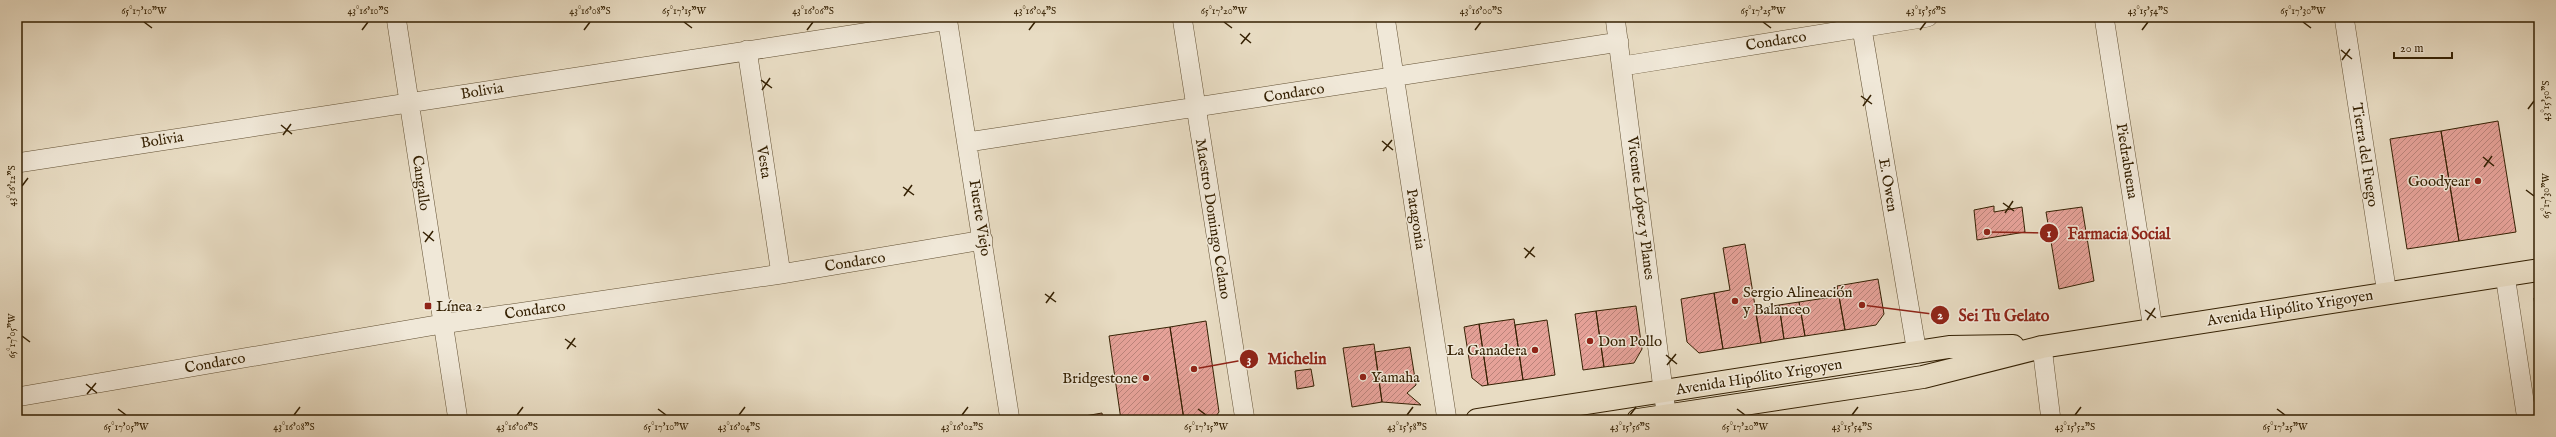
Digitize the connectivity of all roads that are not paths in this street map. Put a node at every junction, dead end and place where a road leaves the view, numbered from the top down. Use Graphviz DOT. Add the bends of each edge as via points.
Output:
graph roads {
  1 [pos="396,17"];
  2 [pos="1182,17"];
  3 [pos="1385,17"];
  4 [pos="1615,17"];
  5 [pos="1928,17"];
  6 [pos="2104,17"];
  7 [pos="2344,17"];
  8 [pos="948,18"];
  9 [pos="1860,22"];
  10 [pos="1619,42"];
  11 [pos="747,50"];
  12 [pos="1623,66"];
  13 [pos="1394,78"];
  14 [pos="409,102"];
  15 [pos="1196,108"];
  16 [pos="968,142"];
  17 [pos="17,163"];
  18 [pos="983,240"];
  19 [pos="2539,270"];
  20 [pos="781,274"];
  21 [pos="2505,275"];
  22 [pos="2387,294"];
  23 [pos="442,324"];
  24 [pos="2153,329"];
  25 [pos="2042,347"];
  26 [pos="1917,353"];
  27 [pos="17,397"];
  28 [pos="1665,407"];
  29 [pos="458,420"];
  30 [pos="1010,420"];
  31 [pos="1245,420"];
  32 [pos="1447,420"];
  33 [pos="1478,420"];
  34 [pos="1638,420"];
  35 [pos="2051,420"];
  36 [pos="2527,420"];
  1 -- 14 [label="street, Cangallo"];
  2 -- 15 [label="street, Maestro Domingo Celano"];
  3 -- 13 [label="street, Patagonia"];
  4 -- 10 [label="street, Vicente López y Planes"];
  5 -- 9 [label="street, Condarco"];
  6 -- 24 [label="street, Piedrabuena"];
  7 -- 22 [label="street, Tierra del Fuego"];
  8 -- 11 [label="street, Bolivia"];
  8 -- 16 [label="street, Fuerte Viejo"];
  9 -- 12 [label="street, Condarco"];
  9 -- 26 [label="street, E. Owen"];
  10 -- 12 [label="street, Vicente López y Planes"];
  10 -- 13 [label="street, Condarco"];
  11 -- 14 [label="street, Bolivia"];
  11 -- 20 [label="street, Vesta"];
  12 -- 28 [label="street, Vicente López y Planes"];
  13 -- 15 [label="street, Condarco"];
  13 -- 32 [label="street, Patagonia"];
  14 -- 17 [label="street, Bolivia"];
  14 -- 23 [label="street, Cangallo"];
  15 -- 16 [label="street, Condarco"];
  15 -- 31 [label="street, Maestro Domingo Celano"];
  16 -- 18 [label="street, Fuerte Viejo"];
  18 -- 20 [label="street, Condarco"];
  18 -- 30 [label="street, Fuerte Viejo"];
  19 -- 21 [label="main road, Avenida Hipólito Yrigoyen"];
  20 -- 23 [label="street, Condarco"];
  21 -- 22 [label="main road, Avenida Hipólito Yrigoyen"];
  21 -- 36 [label="street"];
  22 -- 24 [label="main road, Avenida Hipólito Yrigoyen"];
  23 -- 27 [label="street, Condarco"];
  23 -- 29 [label="street, Cangallo"];
  24 -- 25 [label="main road, Avenida Hipólito Yrigoyen"];
  25 -- 26 [label="main road, Avenida Hipólito Yrigoyen" via="1970,346"];
  25 -- 28 [label="main road, Avenida Hipólito Yrigoyen" via="1923,377"];
  25 -- 35 [label="street"];
  26 -- 28 [label="main road, Avenida Hipólito Yrigoyen"];
  28 -- 33 [label="main road, Avenida Hipólito Yrigoyen"];
  28 -- 34 [label="main road, Avenida Hipólito Yrigoyen"];
}
